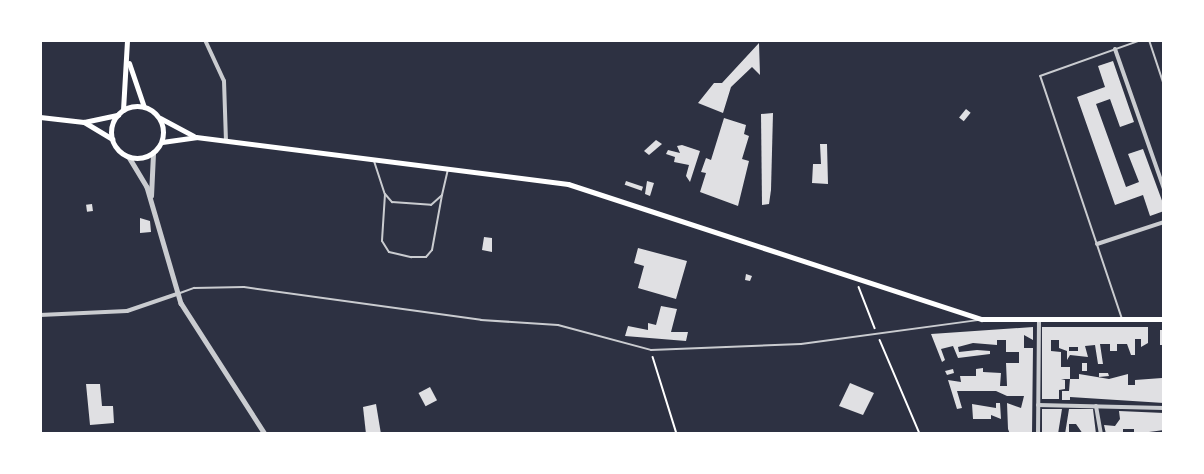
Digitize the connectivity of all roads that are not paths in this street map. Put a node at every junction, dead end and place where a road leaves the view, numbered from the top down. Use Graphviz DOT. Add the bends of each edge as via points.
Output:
graph roads {
  1 [pos="127,40"];
  2 [pos="205,40"];
  3 [pos="1141,40"];
  4 [pos="1149,40"];
  5 [pos="1115,49"];
  6 [pos="128,57"];
  7 [pos="1164,85"];
  8 [pos="144,107"];
  9 [pos="120,113"];
  10 [pos="40,117"];
  11 [pos="158,117"];
  12 [pos="84,122"];
  13 [pos="196,137"];
  14 [pos="112,139"];
  15 [pos="226,141"];
  16 [pos="162,142"];
  17 [pos="153,153"];
  18 [pos="129,157"];
  19 [pos="373,159"];
  20 [pos="448,169"];
  21 [pos="1164,189"];
  22 [pos="385,194"];
  23 [pos="442,195"];
  24 [pos="151,202"];
  25 [pos="1164,222"];
  26 [pos="1097,244"];
  27 [pos="177,294"];
  28 [pos="40,315"];
  29 [pos="982,319"];
  30 [pos="1164,319"];
  31 [pos="1123,320"];
  32 [pos="1039,321"];
  33 [pos="1038,405"];
  34 [pos="1096,406"];
  35 [pos="1164,408"];
  36 [pos="265,434"];
  37 [pos="1038,434"];
  38 [pos="1101,434"];
  1 -- 6 [label="main road"];
  2 -- 15 [label="street" via="224,81"];
  3 -- 5 [label="lane"];
  4 -- 7 [label="lane"];
  5 -- 21 [label="street"];
  5 -- 26 [label="lane" via="1040,76"];
  6 -- 8 [label="main road"];
  6 -- 9 [label="main road"];
  8 -- 9 [label="main road"];
  8 -- 11 [label="main road"];
  9 -- 12 [label="main road"];
  9 -- 14 [label="main road" via="112,126"];
  10 -- 12 [label="main road"];
  11 -- 13 [label="main road"];
  11 -- 16 [label="main road" via="164,134"];
  12 -- 14 [label="main road"];
  13 -- 15 [label="main road"];
  13 -- 16 [label="main road"];
  14 -- 18 [label="main road"];
  15 -- 19 [label="main road"];
  16 -- 17 [label="main road"];
  17 -- 18 [label="main road"];
  17 -- 24 [label="street"];
  18 -- 24 [label="street" via="140,172"];
  19 -- 20 [label="main road"];
  19 -- 22 [label="lane"];
  20 -- 23 [label="lane"];
  20 -- 29 [label="main road" via="568,184"];
  22 -- 23 [label="lane" via="392,202 431,205"];
  22 -- 23 [label="lane" via="382,241 389,252 411,257 426,257 432,250"];
  24 -- 27 [label="street"];
  25 -- 26 [label="street"];
  26 -- 31 [label="lane"];
  27 -- 28 [label="street" via="127,311"];
  27 -- 29 [label="lane" via="194,288 244,287 481,320 558,326 651,350 801,344"];
  27 -- 36 [label="street" via="204,343"];
  29 -- 32 [label="main road"];
  30 -- 31 [label="main road"];
  31 -- 32 [label="main road"];
  32 -- 33 [label="street"];
  33 -- 34 [label="street"];
  33 -- 37 [label="street"];
  34 -- 35 [label="street"];
  34 -- 38 [label="street"];
}
